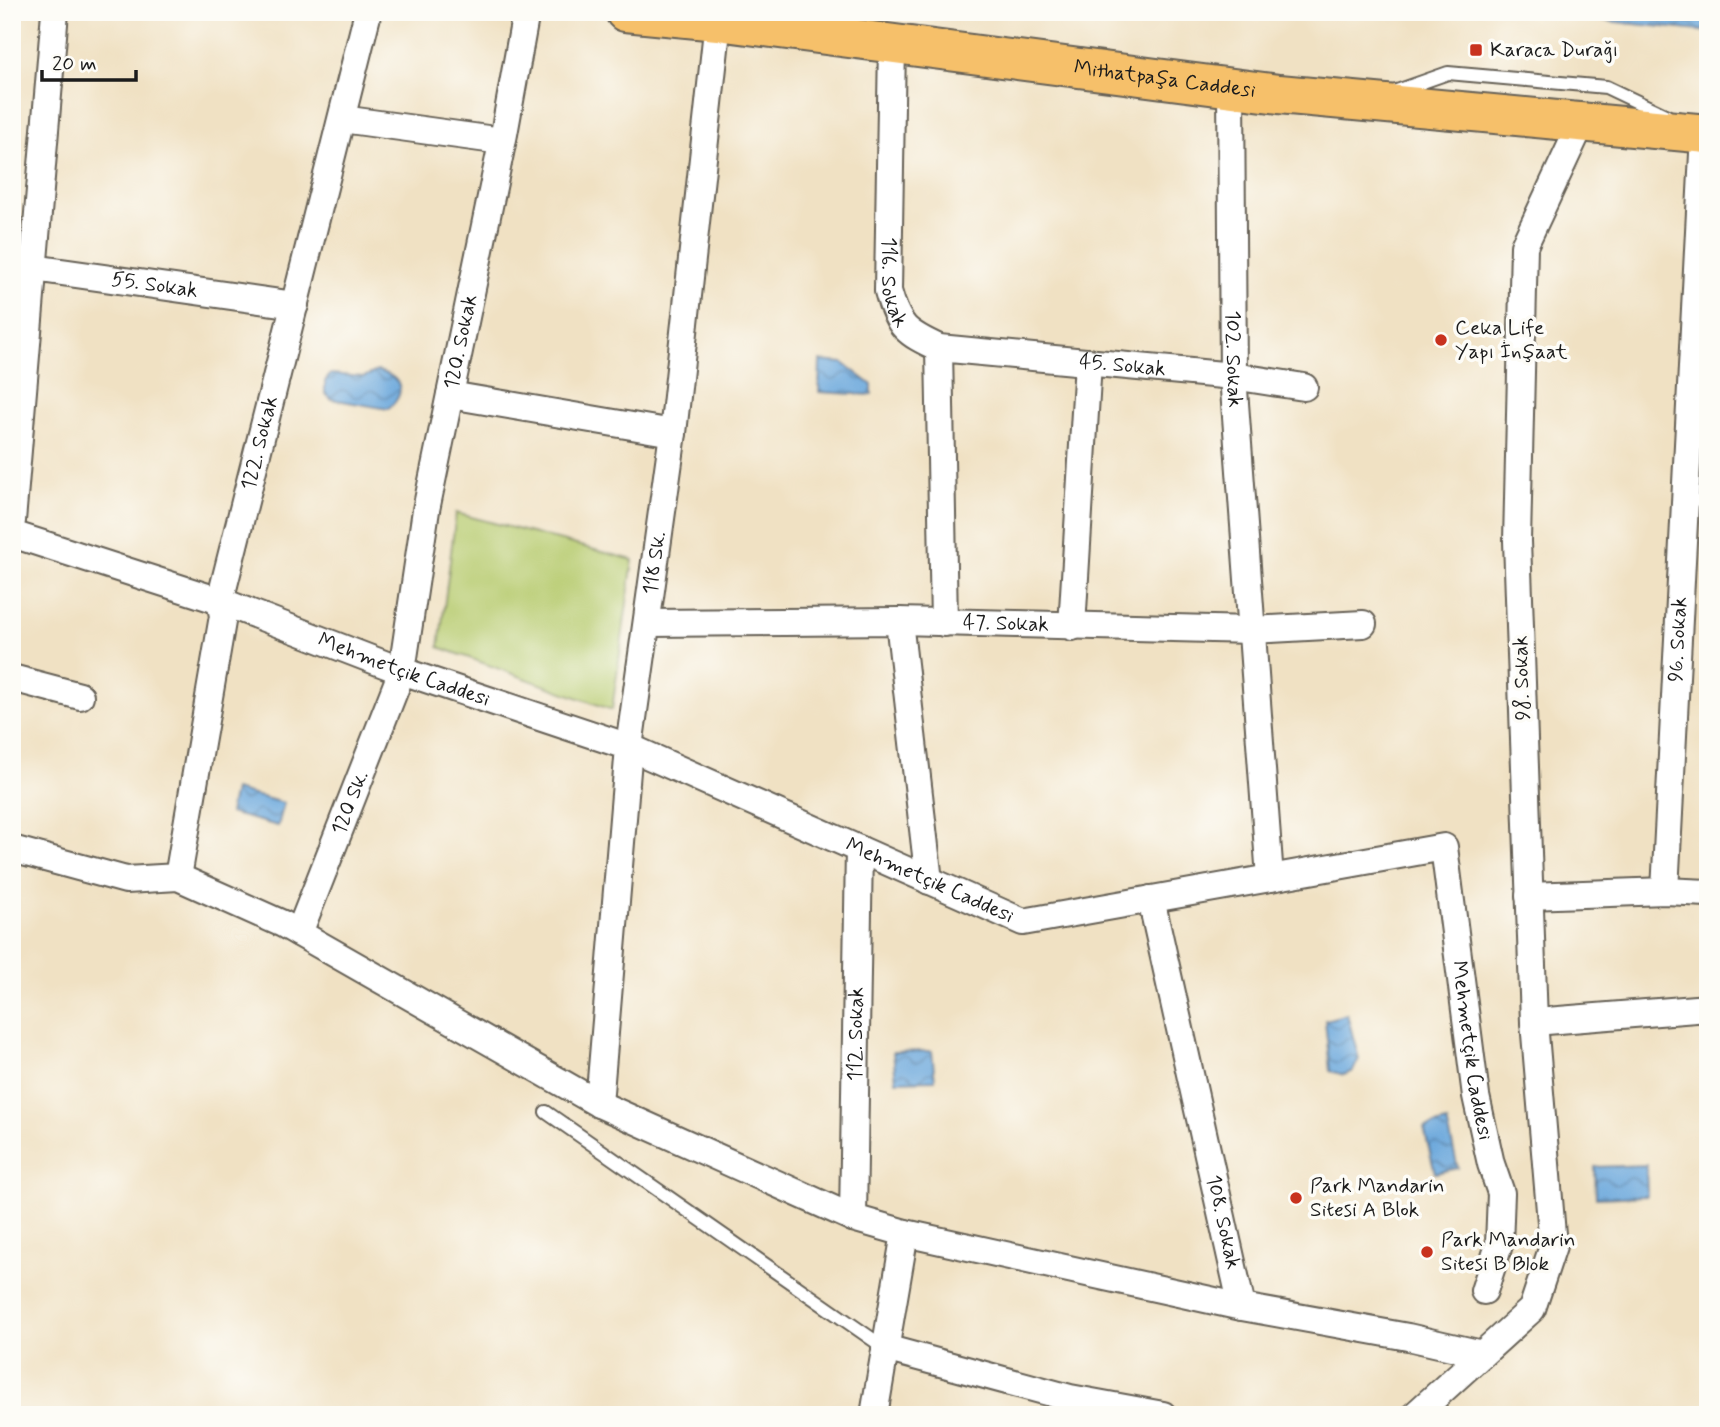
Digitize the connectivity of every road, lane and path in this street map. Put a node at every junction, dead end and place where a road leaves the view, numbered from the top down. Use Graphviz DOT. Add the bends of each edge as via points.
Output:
graph roads {
  1 [pos="55,12"];
  2 [pos="368,12"];
  3 [pos="526,12"];
  4 [pos="625,12"];
  5 [pos="718,21"];
  6 [pos="892,44"];
  7 [pos="1231,88"];
  8 [pos="1364,102"];
  9 [pos="342,119"];
  10 [pos="1582,122"];
  11 [pos="1706,134"];
  12 [pos="502,141"];
  13 [pos="23,266"];
  14 [pos="295,305"];
  15 [pos="939,348"];
  16 [pos="1088,362"];
  17 [pos="1233,376"];
  18 [pos="1304,387"];
  19 [pos="450,395"];
  20 [pos="674,433"];
  21 [pos="12,521"];
  22 [pos="12,534"];
  23 [pos="220,601"];
  24 [pos="899,621"];
  25 [pos="647,623"];
  26 [pos="944,623"];
  27 [pos="1363,624"];
  28 [pos="1072,627"];
  29 [pos="1251,629"];
  30 [pos="401,671"];
  31 [pos="12,678"];
  32 [pos="80,696"];
  33 [pos="628,747"];
  34 [pos="12,849"];
  35 [pos="859,849"];
  36 [pos="178,877"];
  37 [pos="1270,878"];
  38 [pos="929,881"];
  39 [pos="1665,891"];
  40 [pos="1708,893"];
  41 [pos="1529,896"];
  42 [pos="1151,899"];
  43 [pos="299,933"];
  44 [pos="1708,1007"];
  45 [pos="1534,1022"];
  46 [pos="599,1104"];
  47 [pos="546,1112"];
  48 [pos="853,1218"];
  49 [pos="905,1233"];
  50 [pos="1484,1292"];
  51 [pos="1242,1307"];
  52 [pos="885,1348"];
  53 [pos="1482,1354"];
  54 [pos="874,1415"];
  55 [pos="1163,1415"];
  56 [pos="1415,1415"];
  1 -- 13 [label="street"];
  2 -- 9 [label="street, 122. Sokak"];
  3 -- 12 [label="street, 120. Sokak"];
  4 -- 5 [label="main road, Mithatpaşa Caddesi"];
  5 -- 6 [label="main road, Mithatpaşa Caddesi"];
  5 -- 20 [label="street, 118 Sk."];
  6 -- 7 [label="main road, Mithatpaşa Caddesi"];
  6 -- 15 [label="street, 116. Sokak" via="888,291 895,316 913,336"];
  7 -- 8 [label="main road, Mithatpaşa Caddesi"];
  7 -- 17 [label="street, 102. Sokak"];
  8 -- 10 [label="main road, Mithatpaşa Caddesi"];
  8 -- 11 [label="lane" via="1448,73 1606,87"];
  9 -- 12 [label="street"];
  9 -- 14 [label="street, 122. Sokak"];
  10 -- 11 [label="main road, Mithatpaşa Caddesi"];
  10 -- 41 [label="street, 98. Sokak" via="1524,246 1517,541"];
  11 -- 39 [label="street, 96. Sokak"];
  12 -- 19 [label="street, 120. Sokak"];
  13 -- 14 [label="street, 55. Sokak"];
  13 -- 21 [label="street"];
  14 -- 23 [label="street, 122. Sokak"];
  15 -- 16 [label="street, 45. Sokak"];
  15 -- 26 [label="street"];
  16 -- 17 [label="street, 45. Sokak"];
  16 -- 28 [label="street"];
  17 -- 18 [label="street, 45. Sokak"];
  17 -- 29 [label="street, 102. Sokak"];
  19 -- 20 [label="street"];
  19 -- 30 [label="street, 120. Sokak" via="426,510"];
  20 -- 25 [label="street, 118 Sk."];
  22 -- 23 [label="street, Mehmetçik Caddesi"];
  23 -- 30 [label="street, Mehmetçik Caddesi"];
  23 -- 36 [label="street, 122. Sokak" via="223,616"];
  24 -- 25 [label="street, 47. Sokak"];
  24 -- 26 [label="street, 47. Sokak"];
  24 -- 38 [label="street"];
  25 -- 33 [label="street, 118 Sk."];
  26 -- 28 [label="street, 47. Sokak"];
  27 -- 29 [label="street, 47. Sokak"];
  28 -- 29 [label="street, 47. Sokak"];
  29 -- 37 [label="street, 102. Sokak"];
  30 -- 33 [label="street, Mehmetçik Caddesi"];
  30 -- 43 [label="street, 120 Sk."];
  31 -- 32 [label="street"];
  33 -- 35 [label="street, Mehmetçik Caddesi"];
  33 -- 46 [label="street, 118 Sk."];
  34 -- 36 [label="street" via="126,880"];
  35 -- 38 [label="street, Mehmetçik Caddesi"];
  35 -- 48 [label="street, 112. Sokak"];
  36 -- 43 [label="street"];
  37 -- 42 [label="street, Mehmetçik Caddesi"];
  37 -- 50 [label="street, Mehmetçik Caddesi" via="1444,847 1476,1096 1501,1193 1499,1245"];
  38 -- 42 [label="street, Mehmetçik Caddesi" via="1023,922"];
  39 -- 40 [label="street"];
  39 -- 41 [label="street"];
  41 -- 45 [label="street, 98. Sokak"];
  42 -- 51 [label="street, 108. Sokak"];
  43 -- 46 [label="street"];
  44 -- 45 [label="street"];
  45 -- 53 [label="street, 98. Sokak" via="1553,1246 1532,1309"];
  46 -- 48 [label="street"];
  47 -- 52 [label="lane"];
  48 -- 49 [label="street"];
  49 -- 51 [label="street"];
  49 -- 52 [label="street"];
  51 -- 53 [label="street"];
  52 -- 54 [label="street"];
  52 -- 55 [label="street" via="1070,1398"];
  53 -- 56 [label="street"];
}
